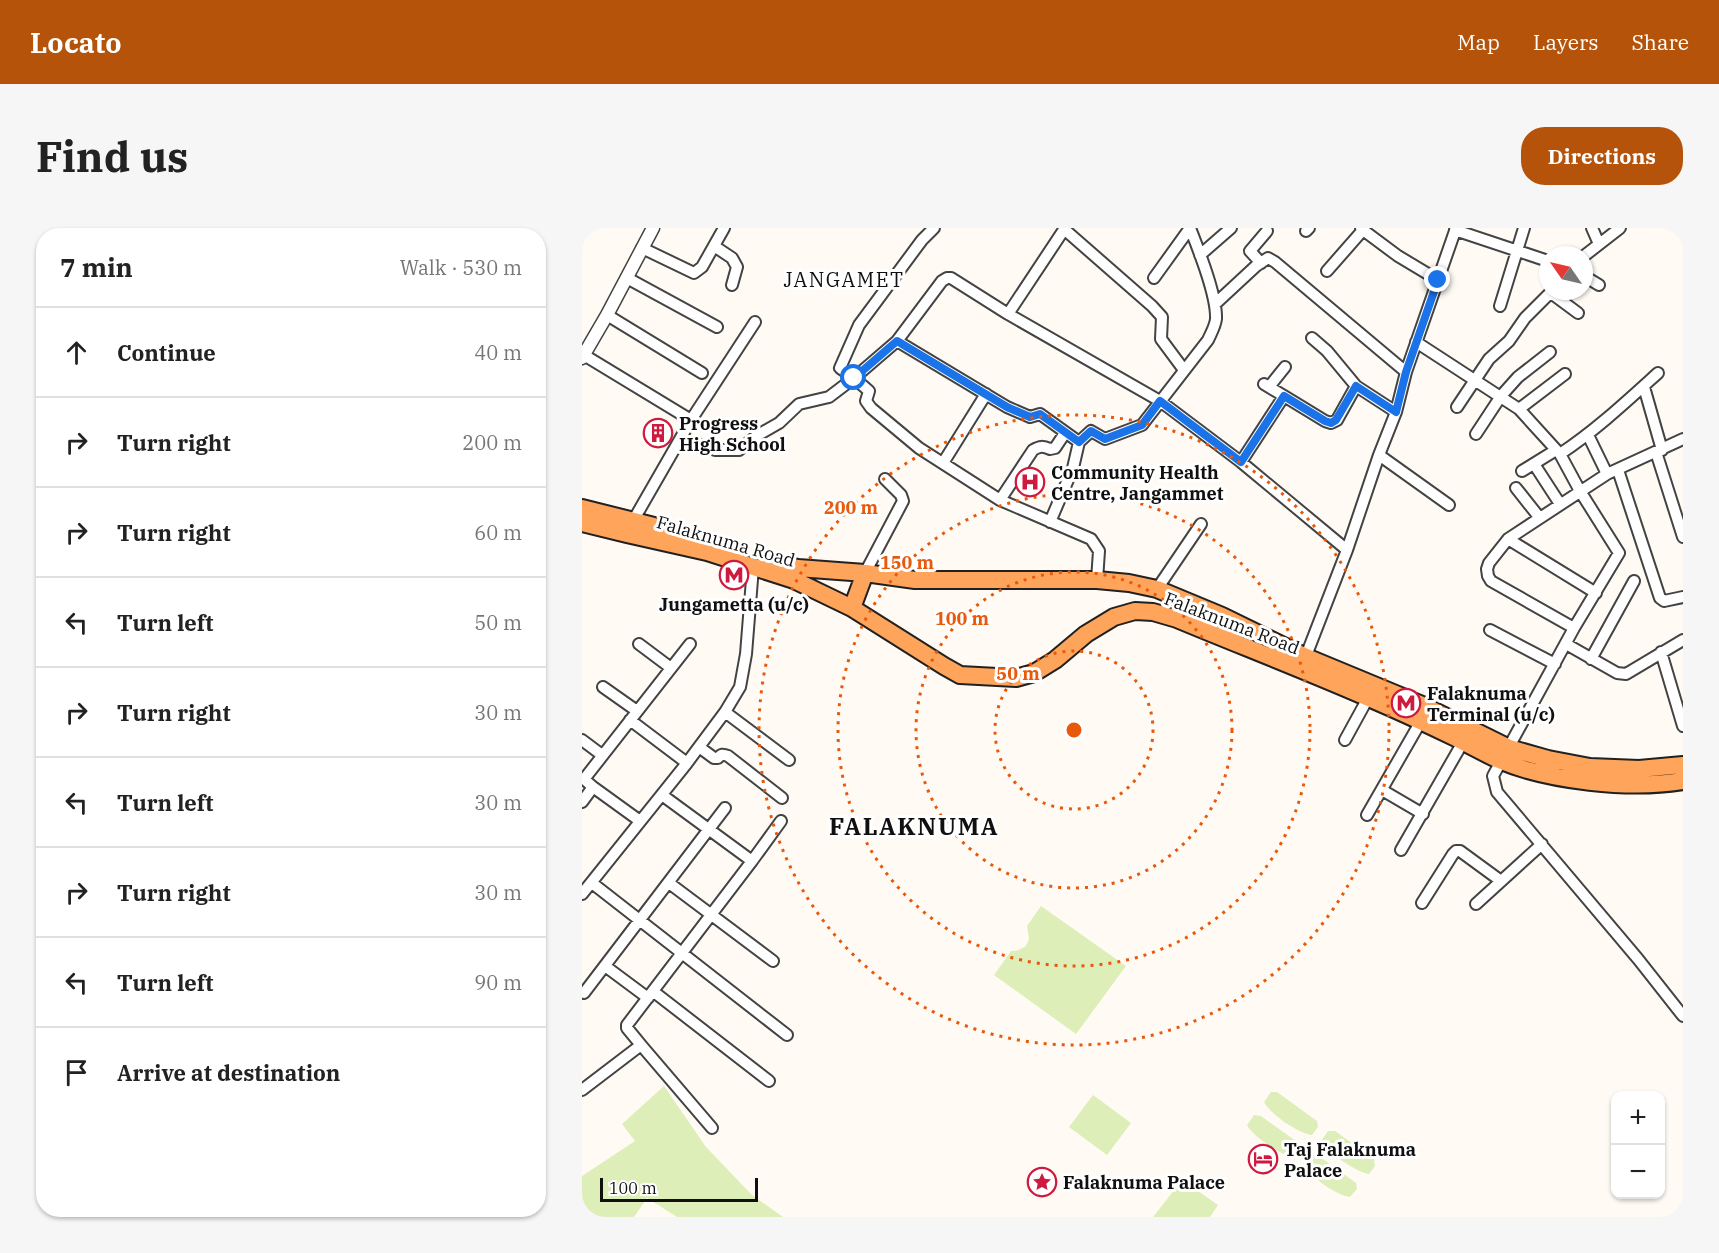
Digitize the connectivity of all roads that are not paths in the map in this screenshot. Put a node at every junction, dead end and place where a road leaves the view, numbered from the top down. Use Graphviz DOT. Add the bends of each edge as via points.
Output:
graph roads {
  1 [pos="653,228"];
  2 [pos="724,228"];
  3 [pos="934,228"];
  4 [pos="1064,228"];
  5 [pos="1231,228"];
  6 [pos="1524,228"];
  7 [pos="1592,228"];
  8 [pos="1620,228"];
  9 [pos="1362,229"];
  10 [pos="1456,229"];
  11 [pos="1267,231"];
  12 [pos="1599,244"];
  13 [pos="714,246"];
  14 [pos="642,248"];
  15 [pos="1593,249"];
  16 [pos="1516,252"];
  17 [pos="1200,255"];
  18 [pos="1539,258"];
  19 [pos="1261,263"];
  20 [pos="1327,271"];
  21 [pos="627,278"];
  22 [pos="1154,278"];
  23 [pos="1438,280"];
  24 [pos="1593,281"];
  25 [pos="732,285"];
  26 [pos="1599,285"];
  27 [pos="1544,300"];
  28 [pos="1562,300"];
  29 [pos="1215,304"];
  30 [pos="1500,306"];
  31 [pos="1578,313"];
  32 [pos="607,315"];
  33 [pos="1008,315"];
  34 [pos="755,322"];
  35 [pos="717,327"];
  36 [pos="1312,338"];
  37 [pos="897,341"];
  38 [pos="1416,342"];
  39 [pos="1550,352"];
  40 [pos="583,357"];
  41 [pos="1285,367"];
  42 [pos="1184,369"];
  43 [pos="1406,372"];
  44 [pos="702,373"];
  45 [pos="1658,373"];
  46 [pos="1565,374"];
  47 [pos="854,378"];
  48 [pos="1476,380"];
  49 [pos="1356,386"];
  50 [pos="1644,387"];
  51 [pos="986,394"];
  52 [pos="1284,396"];
  53 [pos="1501,396"];
  54 [pos="1160,401"];
  55 [pos="1458,407"];
  56 [pos="1519,409"];
  57 [pos="1396,412"];
  58 [pos="691,420"];
  59 [pos="1065,433"];
  60 [pos="1476,434"];
  61 [pos="1588,435"];
  62 [pos="681,438"];
  63 [pos="1683,439"];
  64 [pos="1079,442"];
  65 [pos="1659,451"];
  66 [pos="1558,452"];
  67 [pos="1379,455"];
  68 [pos="1241,462"];
  69 [pos="943,463"];
  70 [pos="1533,464"];
  71 [pos="1522,471"];
  72 [pos="1613,472"];
  73 [pos="885,479"];
  74 [pos="1516,488"];
  75 [pos="1580,491"];
  76 [pos="1000,500"];
  77 [pos="1560,504"];
  78 [pos="1449,506"];
  79 [pos="582,508"];
  80 [pos="1539,517"];
  81 [pos="633,521"];
  82 [pos="1050,522"];
  83 [pos="582,523"];
  84 [pos="1201,525"];
  85 [pos="1683,537"];
  86 [pos="1508,539"];
  87 [pos="1347,550"];
  88 [pos="753,567"];
  89 [pos="866,573"];
  90 [pos="1097,580"];
  91 [pos="1634,581"];
  92 [pos="1157,589"];
  93 [pos="1596,593"];
  94 [pos="1683,597"];
  95 [pos="852,609"];
  96 [pos="1574,628"];
  97 [pos="1490,630"];
  98 [pos="1683,640"];
  99 [pos="639,644"];
  100 [pos="690,644"];
  101 [pos="1566,644"];
  102 [pos="1661,652"];
  103 [pos="1591,659"];
  104 [pos="1303,663"];
  105 [pos="1555,664"];
  106 [pos="671,668"];
  107 [pos="603,687"];
  108 [pos="1368,698"];
  109 [pos="725,712"];
  110 [pos="633,716"];
  111 [pos="1421,721"];
  112 [pos="1683,726"];
  113 [pos="582,740"];
  114 [pos="1345,740"];
  115 [pos="1463,742"];
  116 [pos="699,747"];
  117 [pos="1505,754"];
  118 [pos="603,755"];
  119 [pos="789,760"];
  120 [pos="687,763"];
  121 [pos="1683,765"];
  122 [pos="1618,776"];
  123 [pos="1683,781"];
  124 [pos="593,787"];
  125 [pos="1382,790"];
  126 [pos="662,795"];
  127 [pos="782,798"];
  128 [pos="582,802"];
  129 [pos="725,808"];
  130 [pos="1423,814"];
  131 [pos="1367,815"];
  132 [pos="640,821"];
  133 [pos="781,821"];
  134 [pos="709,829"];
  135 [pos="1542,844"];
  136 [pos="1401,850"];
  137 [pos="753,861"];
  138 [pos="1501,881"];
  139 [pos="592,883"];
  140 [pos="669,883"];
  141 [pos="582,894"];
  142 [pos="1422,903"];
  143 [pos="1476,904"];
  144 [pos="712,914"];
  145 [pos="640,920"];
  146 [pos="683,952"];
  147 [pos="773,961"];
  148 [pos="606,966"];
  149 [pos="584,993"];
  150 [pos="651,995"];
  151 [pos="1683,1016"];
  152 [pos="788,1035"];
  153 [pos="641,1045"];
  154 [pos="769,1081"];
  155 [pos="582,1090"];
  156 [pos="712,1128"];
  1 -- 14 [label="street"];
  2 -- 13 [label="street"];
  3 -- 47 [label="street" via="860,325 840,368"];
  4 -- 33 [label="street"];
  4 -- 42 [label="street" via="1162,316 1161,339"];
  5 -- 17 [label="street"];
  6 -- 16 [label="street"];
  7 -- 12 [label="street"];
  8 -- 12 [label="street"];
  9 -- 20 [label="street"];
  9 -- 23 [label="street"];
  10 -- 16 [label="street"];
  10 -- 23 [label="street"];
  11 -- 19 [label="street" via="1250,251"];
  12 -- 15 [label="street"];
  13 -- 14 [label="street" via="694,273"];
  13 -- 25 [label="street" via="732,258 737,267"];
  14 -- 21 [label="street"];
  16 -- 18 [label="street"];
  16 -- 30 [label="street"];
  17 -- 22 [label="street" via="1190,228"];
  17 -- 29 [label="street"];
  19 -- 29 [label="street"];
  19 -- 43 [label="street" via="1268,258 1275,262"];
  21 -- 32 [label="street"];
  21 -- 35 [label="street"];
  23 -- 38 [label="street"];
  24 -- 26 [label="street"];
  27 -- 48 [label="street" via="1489,359"];
  28 -- 31 [label="street"];
  29 -- 42 [label="street" via="1216,319 1208,340"];
  32 -- 40 [label="street"];
  32 -- 44 [label="street"];
  33 -- 37 [label="street" via="947,278"];
  33 -- 54 [label="street"];
  34 -- 58 [label="street"];
  36 -- 49 [label="street"];
  37 -- 47 [label="street"];
  37 -- 51 [label="street"];
  38 -- 43 [label="street"];
  38 -- 48 [label="street"];
  39 -- 53 [label="street"];
  40 -- 58 [label="street"];
  41 -- 52 [label="street" via="1266,386"];
  42 -- 54 [label="street"];
  43 -- 57 [label="street"];
  45 -- 50 [label="street"];
  46 -- 56 [label="street"];
  47 -- 62 [label="street" via="829,397 799,404 739,450 716,450"];
  47 -- 69 [label="street" via="869,391 866,401 871,408"];
  48 -- 53 [label="street"];
  48 -- 55 [label="street"];
  49 -- 52 [label="street" via="1331,423"];
  49 -- 57 [label="street"];
  50 -- 61 [label="street"];
  50 -- 65 [label="street"];
  51 -- 59 [label="street" via="1030,417 1040,414"];
  51 -- 69 [label="street"];
  52 -- 68 [label="street"];
  53 -- 56 [label="street"];
  53 -- 60 [label="street"];
  54 -- 64 [label="street" via="1142,425 1105,439 1091,431"];
  54 -- 68 [label="street"];
  56 -- 66 [label="street"];
  57 -- 67 [label="street"];
  58 -- 62 [label="street"];
  59 -- 64 [label="street"];
  59 -- 76 [label="street" via="1055,448 1040,446 1033,450"];
  61 -- 66 [label="street"];
  61 -- 72 [label="street"];
  62 -- 81 [label="street"];
  63 -- 65 [label="street"];
  64 -- 82 [label="street" via="1073,468"];
  65 -- 72 [label="street"];
  65 -- 85 [label="street"];
  66 -- 70 [label="street"];
  66 -- 75 [label="street"];
  67 -- 78 [label="street"];
  67 -- 87 [label="street"];
  68 -- 87 [label="street"];
  69 -- 76 [label="street"];
  70 -- 71 [label="street"];
  70 -- 77 [label="street"];
  72 -- 75 [label="street"];
  72 -- 94 [label="street" via="1660,598 1667,601"];
  73 -- 89 [label="street" via="903,501"];
  74 -- 80 [label="street"];
  75 -- 77 [label="street"];
  75 -- 93 [label="street" via="1619,553"];
  76 -- 82 [label="street"];
  77 -- 80 [label="street"];
  79 -- 81 [label="highway, Falaknuma Road"];
  80 -- 86 [label="street"];
  81 -- 89 [label="highway, Falaknuma Road" via="798,568"];
  82 -- 90 [label="street" via="1090,539 1097,547"];
  83 -- 88 [label="highway, Falaknuma Road" via="707,552"];
  84 -- 92 [label="street"];
  86 -- 93 [label="street"];
  86 -- 96 [label="street" via="1489,563 1491,581"];
  87 -- 104 [label="street"];
  88 -- 95 [label="highway, Falaknuma Road" via="794,580"];
  88 -- 109 [label="street" via="740,687"];
  89 -- 90 [label="highway, Falaknuma Road" via="915,580"];
  89 -- 95 [label="highway"];
  90 -- 92 [label="highway, Falaknuma Road"];
  91 -- 103 [label="street"];
  92 -- 104 [label="highway, Falaknuma Road" via="1222,616"];
  93 -- 96 [label="street"];
  95 -- 104 [label="highway, Falaknuma Road" via="960,675 1016,678 1034,673 1086,634 1114,617 1135,611 1177,619"];
  96 -- 101 [label="street"];
  97 -- 105 [label="street"];
  98 -- 102 [label="street"];
  99 -- 106 [label="street"];
  100 -- 106 [label="street"];
  101 -- 103 [label="street"];
  101 -- 105 [label="street"];
  102 -- 103 [label="street" via="1626,674"];
  102 -- 112 [label="street"];
  104 -- 108 [label="highway, Falaknuma Road"];
  104 -- 117 [label="highway, Falaknuma Road" via="1422,705"];
  105 -- 117 [label="street"];
  106 -- 110 [label="street"];
  107 -- 110 [label="street"];
  108 -- 111 [label="highway, Falaknuma Road"];
  108 -- 114 [label="street"];
  109 -- 116 [label="street"];
  109 -- 119 [label="street"];
  110 -- 118 [label="street"];
  110 -- 120 [label="street"];
  111 -- 115 [label="highway, Falaknuma Road"];
  111 -- 125 [label="street"];
  113 -- 118 [label="street"];
  115 -- 117 [label="highway, Falaknuma Road"];
  115 -- 130 [label="street"];
  116 -- 120 [label="street"];
  116 -- 127 [label="street" via="714,758 728,756"];
  117 -- 122 [label="highway, Falaknuma Road" via="1590,767"];
  117 -- 135 [label="street" via="1493,776 1497,792"];
  118 -- 124 [label="street" via="585,778"];
  120 -- 126 [label="street"];
  121 -- 122 [label="highway, Falaknuma Road" via="1639,769"];
  122 -- 123 [label="highway, Falaknuma Road" via="1664,784"];
  124 -- 128 [label="street"];
  124 -- 132 [label="street"];
  125 -- 130 [label="street"];
  125 -- 131 [label="street"];
  126 -- 132 [label="street"];
  126 -- 134 [label="street"];
  129 -- 134 [label="street"];
  130 -- 136 [label="street"];
  132 -- 139 [label="street"];
  133 -- 137 [label="street"];
  134 -- 137 [label="street"];
  134 -- 140 [label="street"];
  135 -- 138 [label="street"];
  135 -- 151 [label="street"];
  137 -- 144 [label="street"];
  138 -- 142 [label="street" via="1456,851"];
  138 -- 143 [label="street"];
  139 -- 141 [label="street"];
  139 -- 145 [label="street"];
  140 -- 144 [label="street"];
  140 -- 145 [label="street"];
  144 -- 146 [label="street"];
  144 -- 147 [label="street"];
  145 -- 146 [label="street"];
  145 -- 148 [label="street"];
  146 -- 150 [label="street"];
  146 -- 152 [label="street"];
  148 -- 149 [label="street"];
  148 -- 150 [label="street"];
  150 -- 153 [label="street" via="627,1027"];
  150 -- 154 [label="street"];
  153 -- 155 [label="street"];
  153 -- 156 [label="street"];
}
